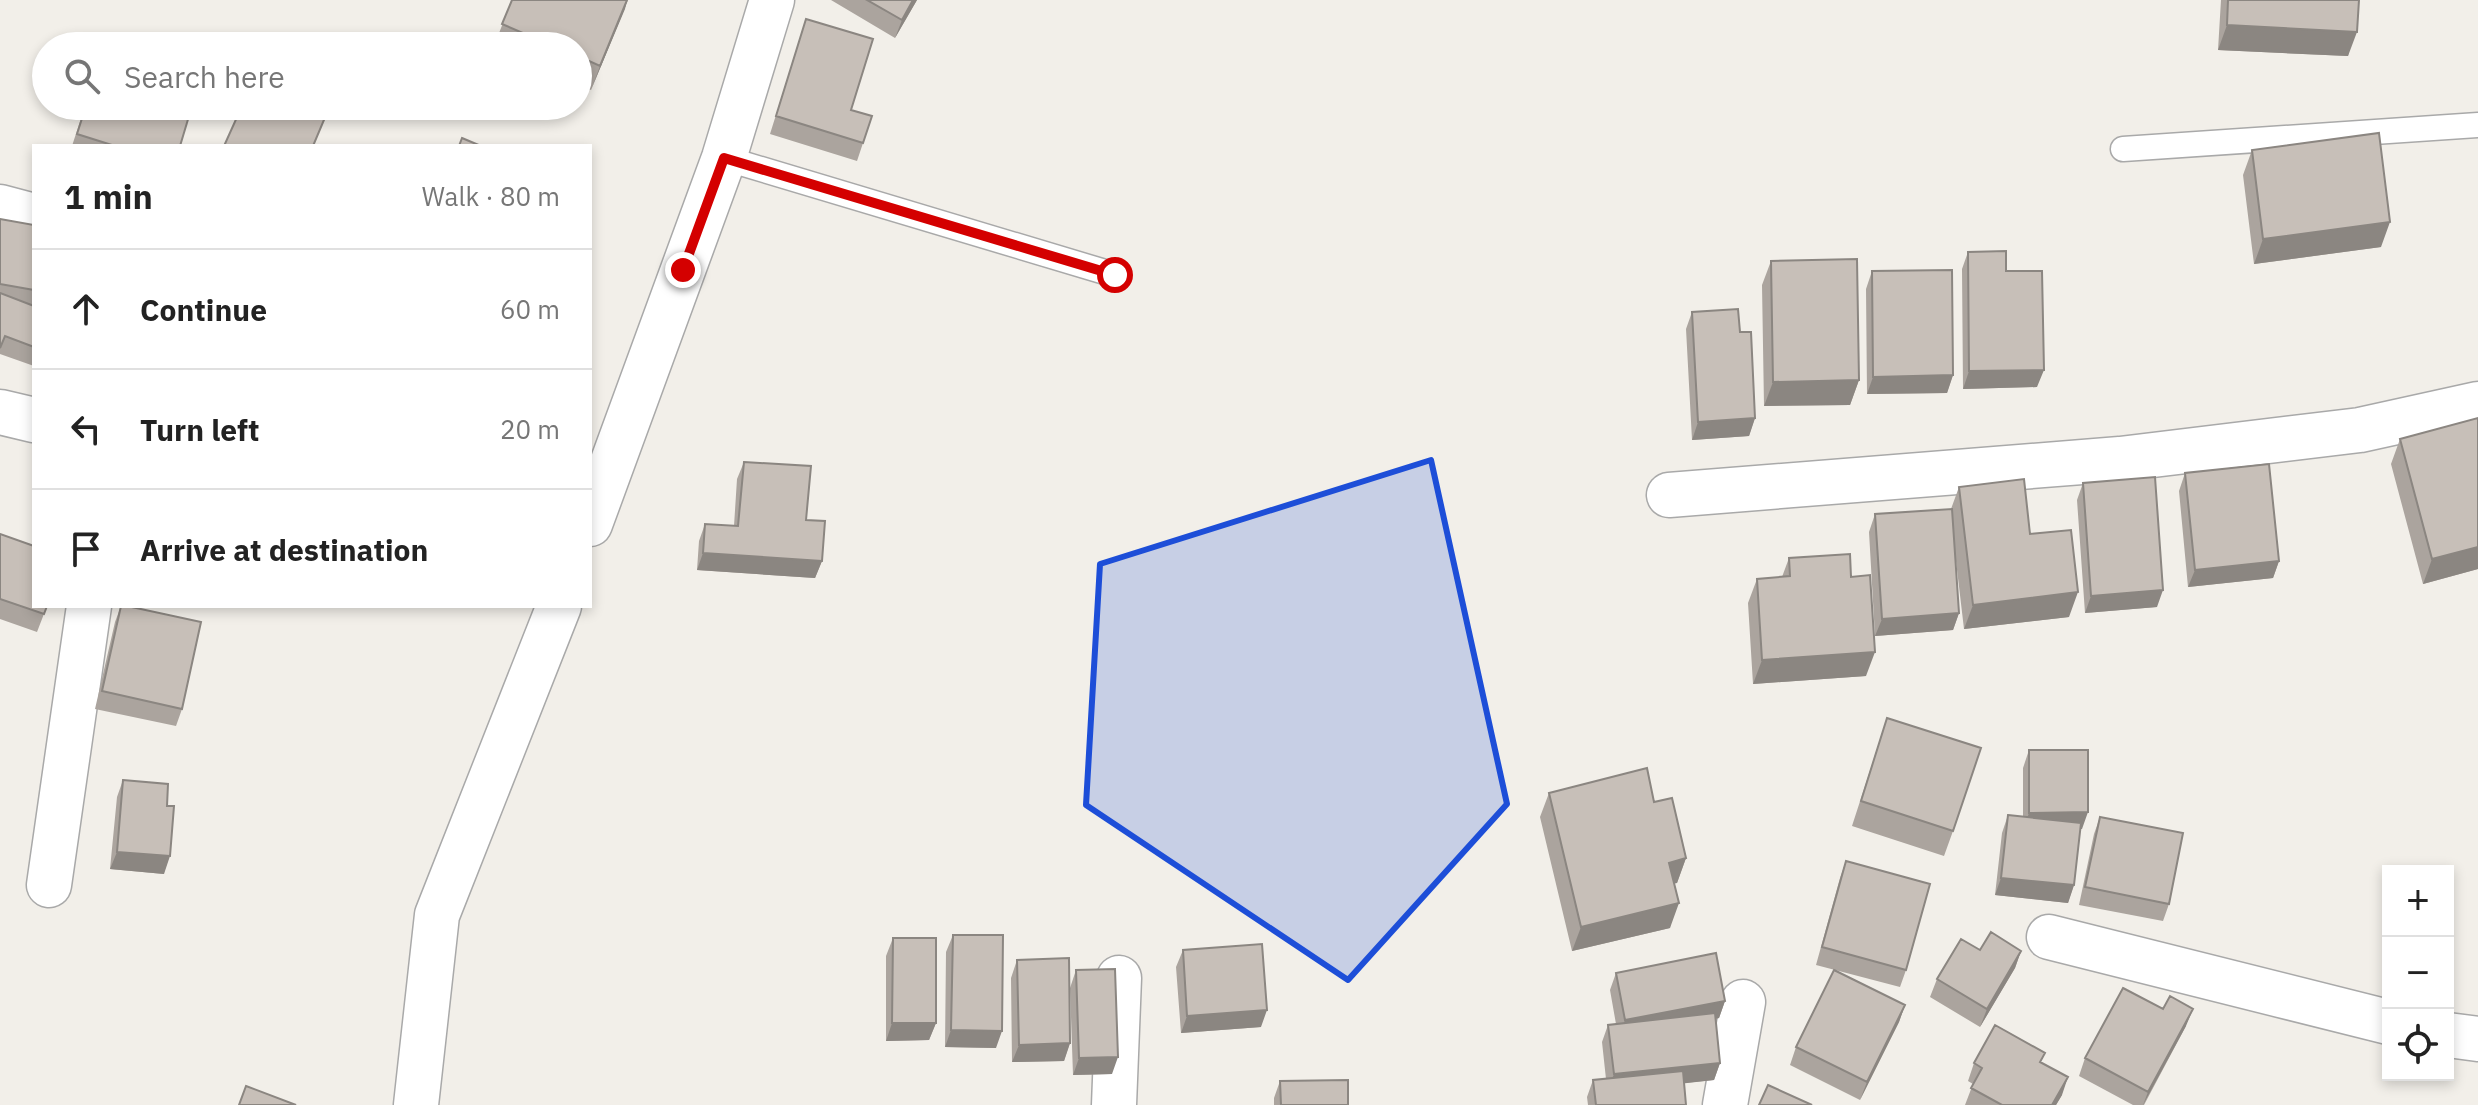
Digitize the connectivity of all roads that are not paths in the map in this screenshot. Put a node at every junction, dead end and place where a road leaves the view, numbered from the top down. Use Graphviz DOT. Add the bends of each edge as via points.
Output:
graph roads {
  1 [pos="772,0"];
  2 [pos="2478,125"];
  3 [pos="2123,149"];
  4 [pos="724,158"];
  5 [pos="0,207"];
  6 [pos="32,215"];
  7 [pos="1115,275"];
  8 [pos="2478,404"];
  9 [pos="0,412"];
  10 [pos="32,420"];
  11 [pos="1669,495"];
  12 [pos="592,519"];
  13 [pos="89,608"];
  14 [pos="558,608"];
  15 [pos="49,885"];
  16 [pos="2049,937"];
  17 [pos="1119,978"];
  18 [pos="1743,1002"];
  19 [pos="2382,1020"];
  20 [pos="2454,1036"];
  21 [pos="2478,1039"];
  22 [pos="416,1105"];
  23 [pos="1114,1105"];
  24 [pos="1725,1105"];
  1 -- 4 [label="street"];
  2 -- 3 [label="lane"];
  4 -- 7 [label="lane"];
  4 -- 12 [label="street"];
  5 -- 6 [label="street"];
  8 -- 11 [label="street" via="2360,430 2120,459"];
  9 -- 10 [label="street"];
  13 -- 15 [label="street"];
  14 -- 22 [label="street" via="437,915"];
  16 -- 19 [label="street"];
  17 -- 23 [label="street"];
  18 -- 24 [label="street"];
  20 -- 21 [label="street"];
}
